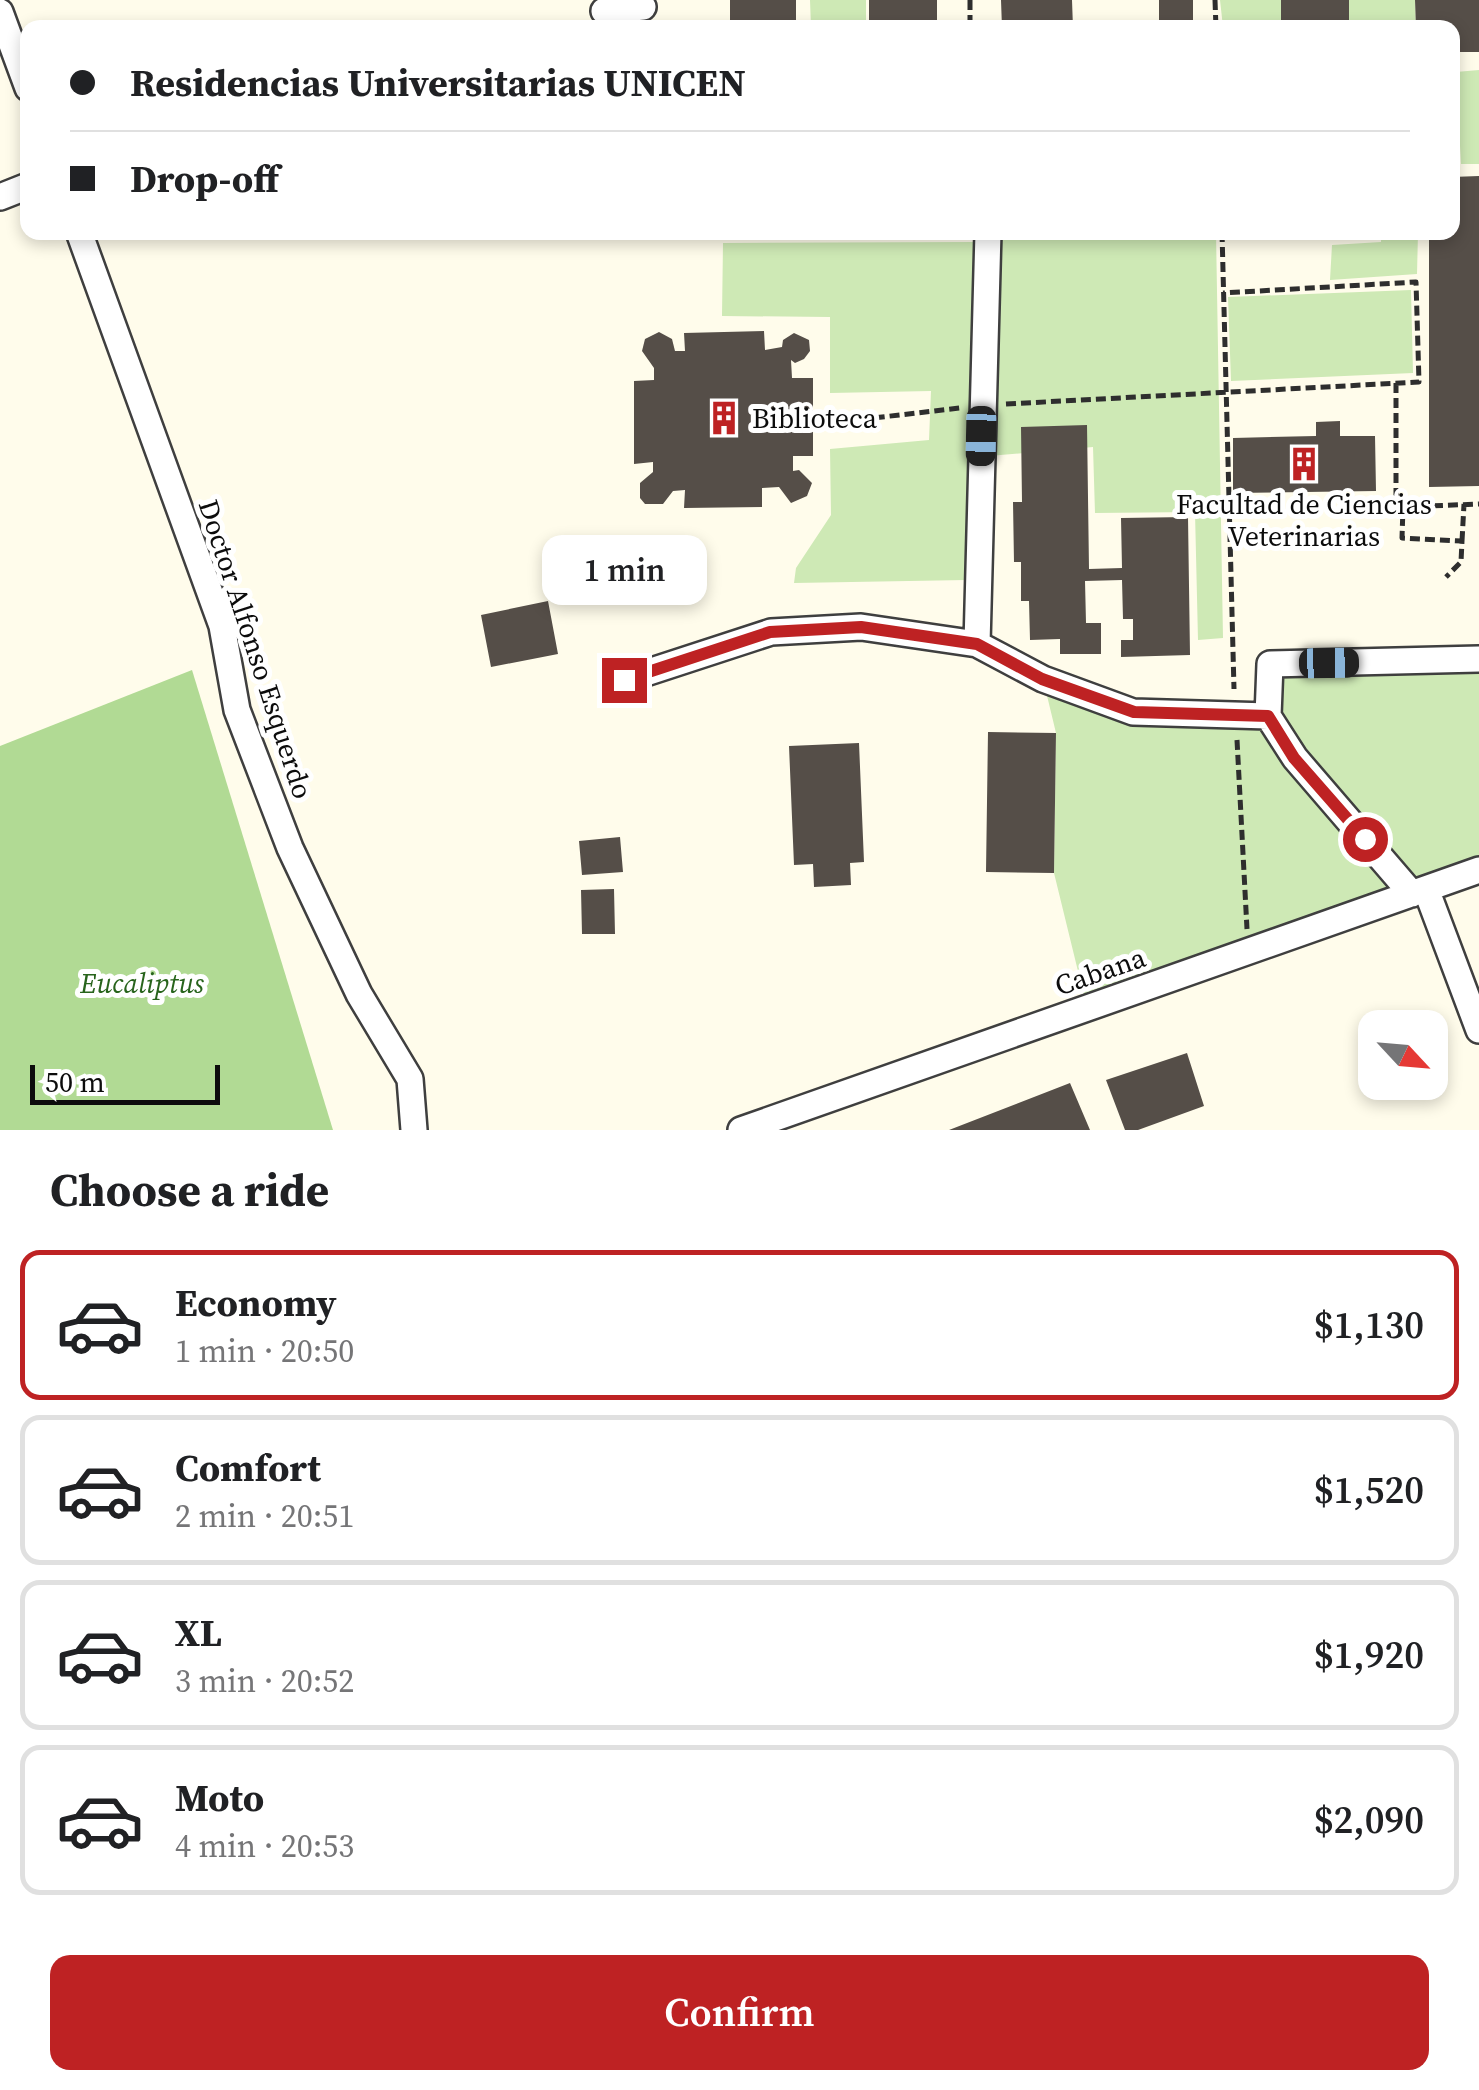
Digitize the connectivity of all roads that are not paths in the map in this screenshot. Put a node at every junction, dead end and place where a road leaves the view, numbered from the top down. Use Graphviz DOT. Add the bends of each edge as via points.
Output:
graph roads {
  1 [pos="643,8"];
  2 [pos="0,12"];
  3 [pos="604,13"];
  4 [pos="20,66"];
  5 [pos="82,240"];
  6 [pos="988,240"];
  7 [pos="977,644"];
  8 [pos="1479,659"];
  9 [pos="624,680"];
  10 [pos="1268,716"];
  11 [pos="1479,870"];
  12 [pos="1419,891"];
  13 [pos="1479,1030"];
  14 [pos="414,1130"];
  15 [pos="741,1130"];
  1 -- 3 [label="street"];
  2 -- 4 [label="street"];
  5 -- 14 [label="street, Doctor Alfonso Esquerdo" via="222,626 238,710 298,864 359,994 410,1079"];
  6 -- 7 [label="street"];
  7 -- 9 [label="street" via="861,627 770,632"];
  7 -- 10 [label="street" via="1042,679 1134,712"];
  8 -- 10 [label="street" via="1290,655 1270,664"];
  10 -- 12 [label="street" via="1294,758"];
  11 -- 12 [label="street, Cabana"];
  12 -- 13 [label="street"];
  12 -- 15 [label="street, Cabana"];
}
